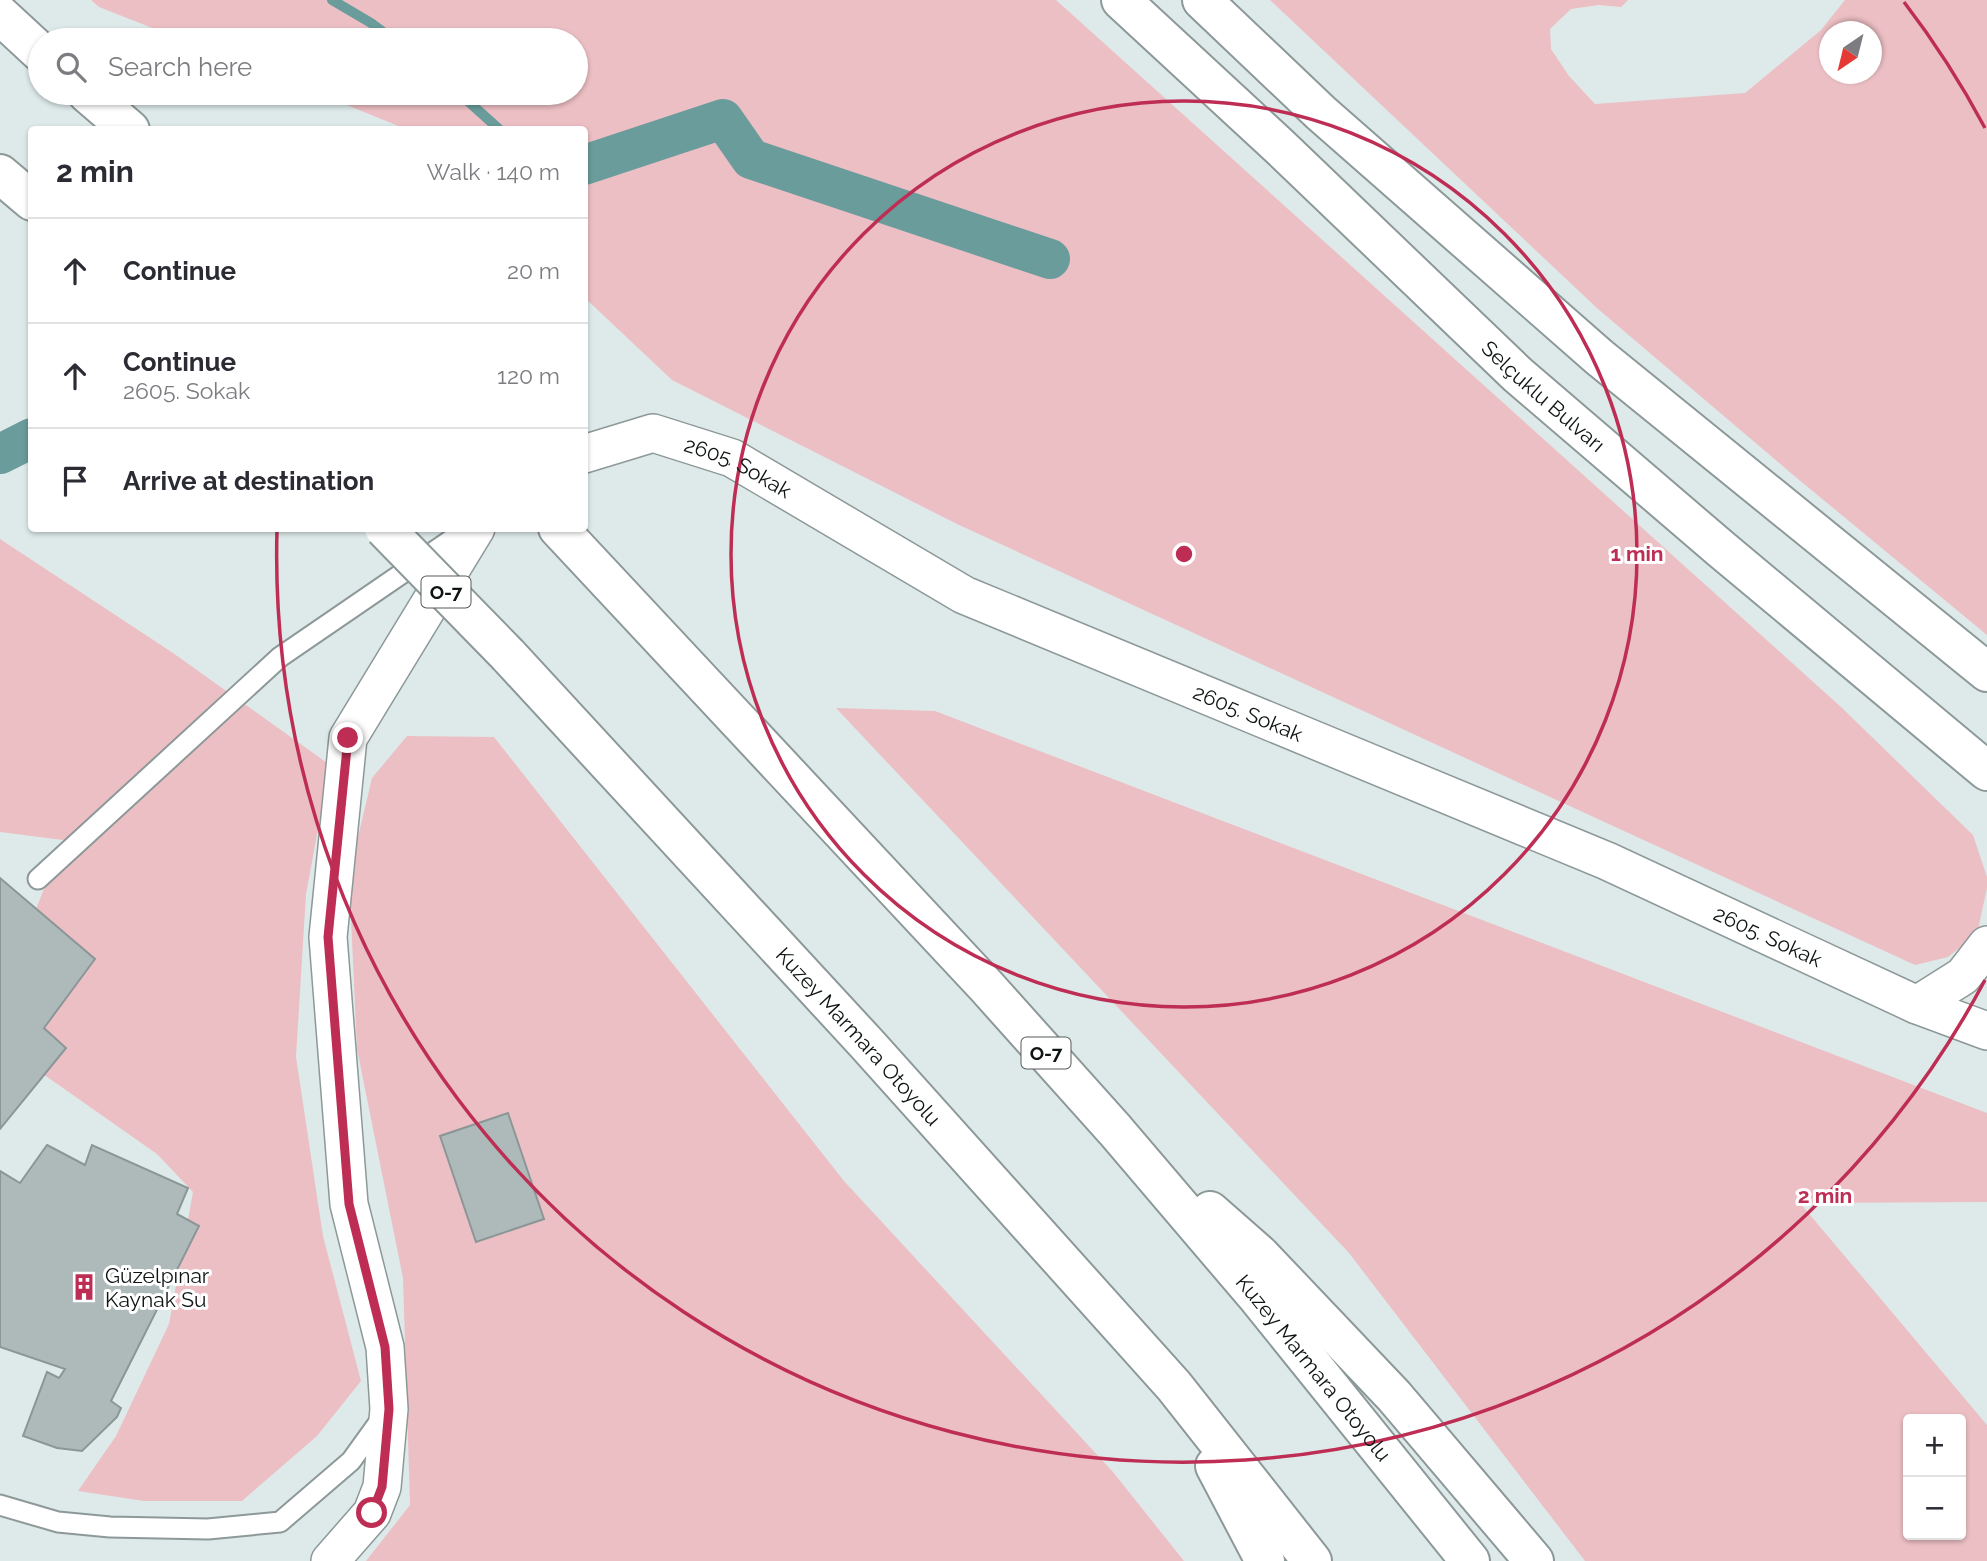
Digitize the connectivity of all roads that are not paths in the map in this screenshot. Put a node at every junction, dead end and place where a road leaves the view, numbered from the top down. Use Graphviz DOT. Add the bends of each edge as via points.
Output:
graph roads {
  1 [pos="1121,0"];
  2 [pos="1202,0"];
  3 [pos="0,15"];
  4 [pos="28,41"];
  5 [pos="101,105"];
  6 [pos="125,126"];
  7 [pos="0,174"];
  8 [pos="28,198"];
  9 [pos="588,453"];
  10 [pos="388,532"];
  11 [pos="462,532"];
  12 [pos="474,532"];
  13 [pos="562,532"];
  14 [pos="1987,672"];
  15 [pos="1983,774"];
  16 [pos="38,879"];
  17 [pos="1987,945"];
  18 [pos="1917,1005"];
  19 [pos="1987,1031"];
  20 [pos="1115,1130"];
  21 [pos="1174,1386"];
  22 [pos="389,1409"];
  23 [pos="0,1505"];
  24 [pos="330,1561"];
  25 [pos="1265,1561"];
  26 [pos="1312,1561"];
  27 [pos="1470,1561"];
  28 [pos="1534,1561"];
  1 -- 15 [label="main road, Selçuklu Bulvarı" via="1518,375"];
  2 -- 14 [label="main road" via="1321,113 1599,357"];
  3 -- 4 [label="main road"];
  5 -- 6 [label="main road"];
  7 -- 8 [label="main road"];
  9 -- 18 [label="street, 2605. Sokak" via="653,433 732,458 964,595 1607,861"];
  10 -- 21 [label="main road, Kuzey Marmara Otoyolu / O-7, bridge" via="508,655 867,1044"];
  11 -- 16 [label="lane" via="280,657"];
  12 -- 22 [label="street" via="348,738 329,924 349,1204 385,1347"];
  13 -- 20 [label="main road, Kuzey Marmara Otoyolu / O-7"];
  17 -- 18 [label="street" via="1964,976"];
  18 -- 19 [label="street, 2605. Sokak"];
  20 -- 27 [label="main road, Kuzey Marmara Otoyolu / O-7" via="1259,1298"];
  20 -- 28 [label="main road" via="1260,1255 1394,1396"];
  21 -- 25 [label="main road"];
  21 -- 26 [label="main road, Kuzey Marmara Otoyolu / O-7"];
  22 -- 23 [label="lane" via="351,1461 280,1522 208,1529 110,1527 58,1522"];
  22 -- 24 [label="street" via="382,1487 372,1513"];
}
